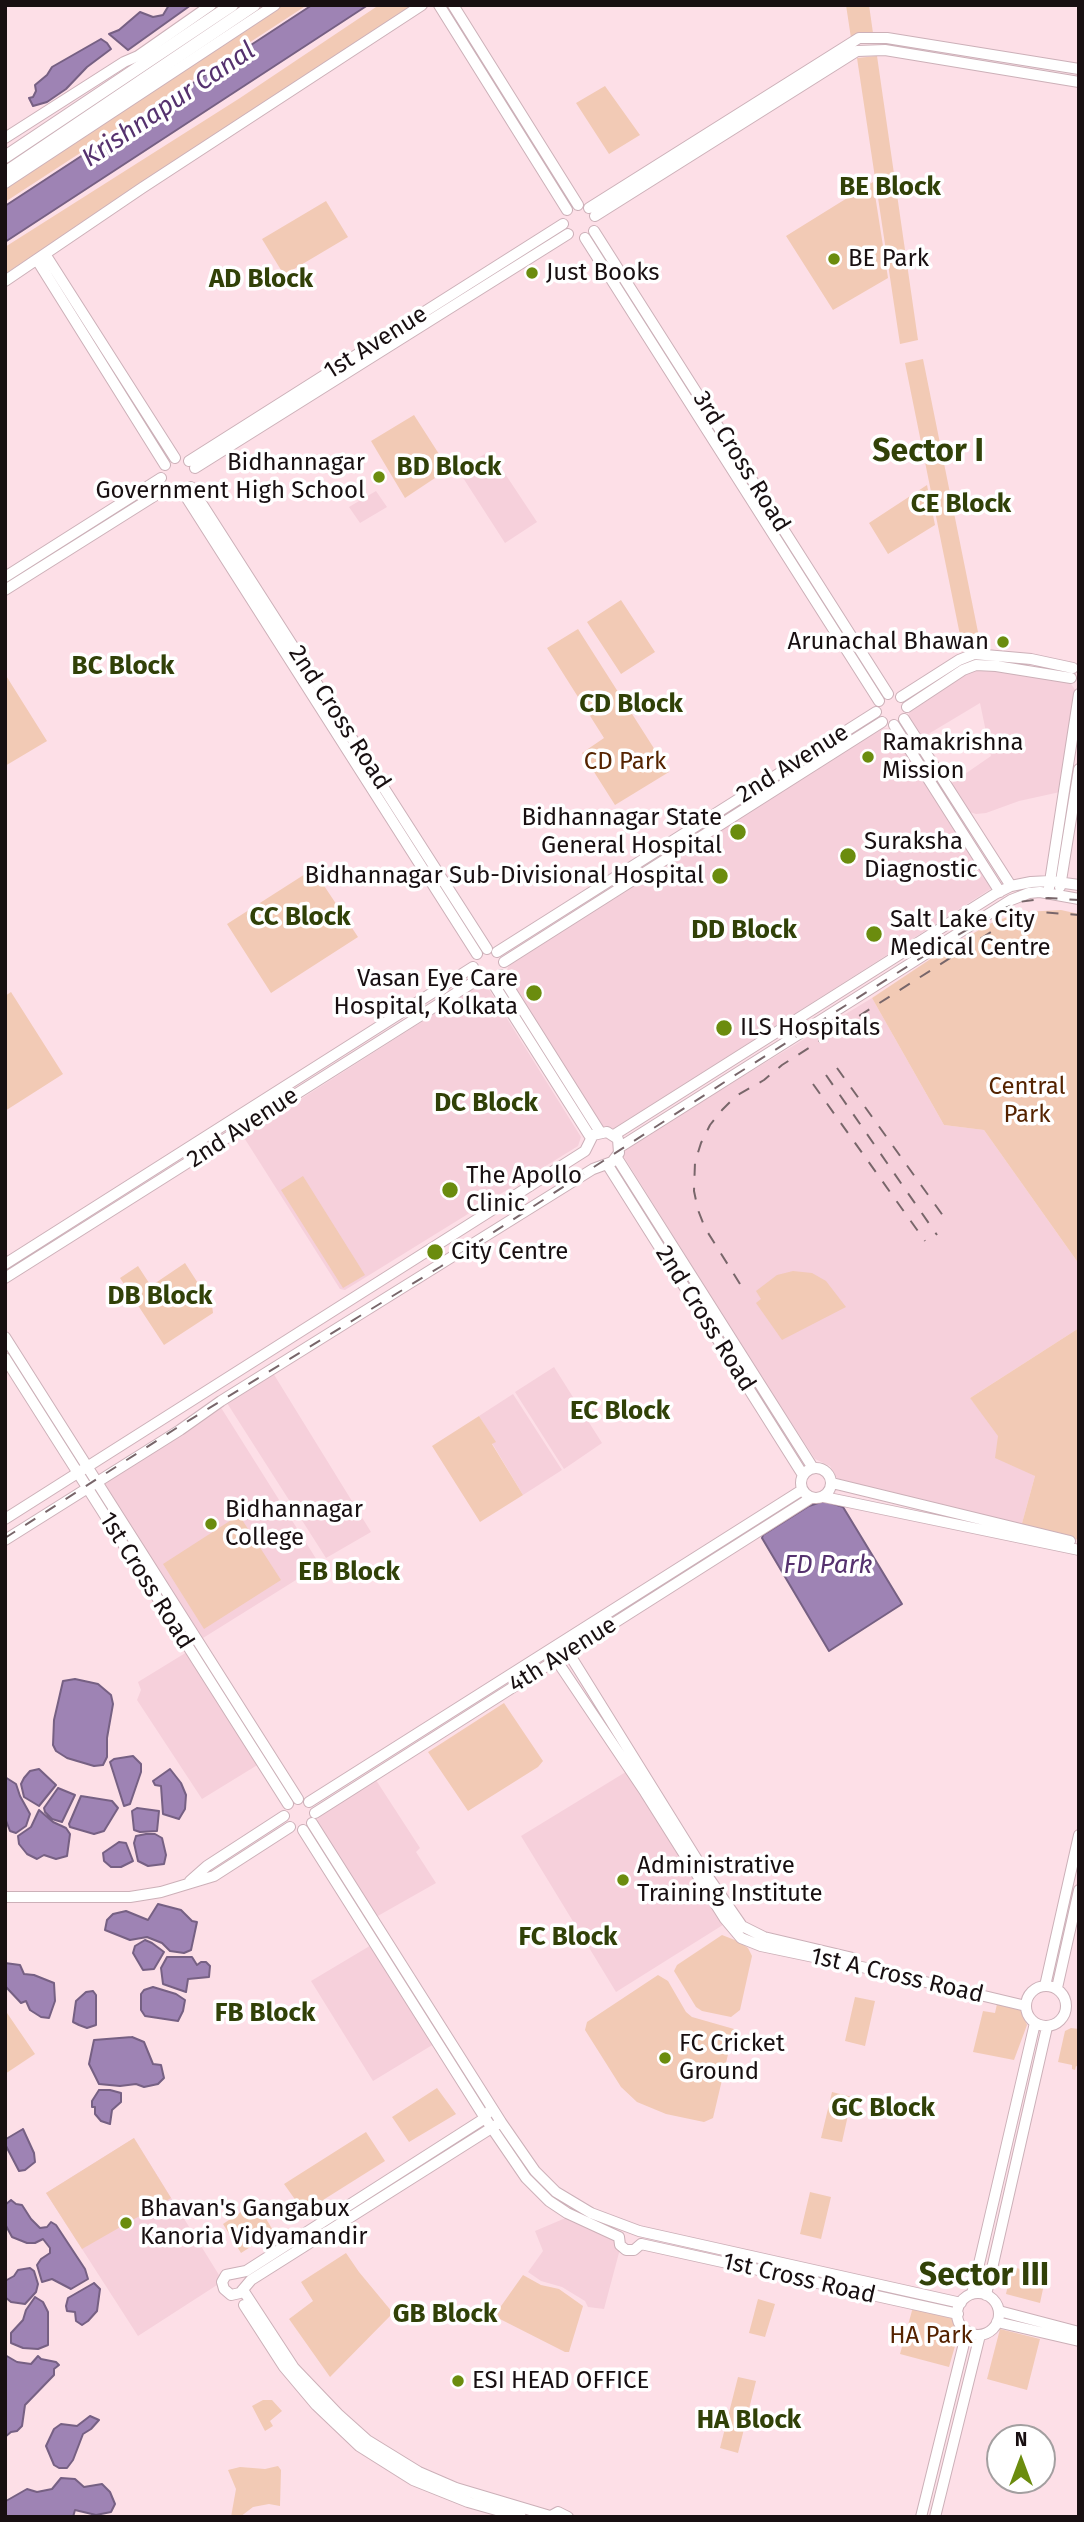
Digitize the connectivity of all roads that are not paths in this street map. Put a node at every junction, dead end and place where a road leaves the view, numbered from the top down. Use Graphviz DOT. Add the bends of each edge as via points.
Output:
graph roads {
  1 [pos="211,5"];
  2 [pos="254,5"];
  3 [pos="275,5"];
  4 [pos="422,5"];
  5 [pos="439,5"];
  6 [pos="453,5"];
  7 [pos="231,11"];
  8 [pos="868,37"];
  9 [pos="952,48"];
  10 [pos="869,49"];
  11 [pos="950,61"];
  12 [pos="1052,65"];
  13 [pos="1079,69"];
  14 [pos="490,76"];
  15 [pos="1051,77"];
  16 [pos="1079,82"];
  17 [pos="724,129"];
  18 [pos="5,138"];
  19 [pos="5,157"];
  20 [pos="5,173"];
  21 [pos="5,183"];
  22 [pos="582,210"];
  23 [pos="565,229"];
  24 [pos="589,234"];
  25 [pos="41,257"];
  26 [pos="5,281"];
  27 [pos="170,462"];
  28 [pos="192,465"];
  29 [pos="164,483"];
  30 [pos="187,490"];
  31 [pos="92,528"];
  32 [pos="219,539"];
  33 [pos="5,577"];
  34 [pos="5,590"];
  35 [pos="1074,669"];
  36 [pos="1079,692"];
  37 [pos="317,693"];
  38 [pos="882,707"];
  39 [pos="902,712"];
  40 [pos="1079,769"];
  41 [pos="944,792"];
  42 [pos="726,807"];
  43 [pos="393,812"];
  44 [pos="732,818"];
  45 [pos="645,858"];
  46 [pos="652,868"];
  47 [pos="1079,885"];
  48 [pos="1011,886"];
  49 [pos="1054,887"];
  50 [pos="1000,892"];
  51 [pos="1079,899"];
  52 [pos="487,952"];
  53 [pos="504,962"];
  54 [pos="473,967"];
  55 [pos="491,977"];
  56 [pos="258,1104"];
  57 [pos="264,1115"];
  58 [pos="614,1135"];
  59 [pos="593,1139"];
  60 [pos="611,1158"];
  61 [pos="5,1264"];
  62 [pos="5,1278"];
  63 [pos="687,1280"];
  64 [pos="300,1333"];
  65 [pos="5,1337"];
  66 [pos="309,1347"];
  67 [pos="5,1358"];
  68 [pos="83,1470"];
  69 [pos="808,1471"];
  70 [pos="832,1483"];
  71 [pos="93,1486"];
  72 [pos="802,1490"];
  73 [pos="824,1497"];
  74 [pos="811,1498"];
  75 [pos="5,1519"];
  76 [pos="967,1521"];
  77 [pos="5,1540"];
  78 [pos="1079,1543"];
  79 [pos="1079,1550"];
  80 [pos="154,1570"];
  81 [pos="671,1572"];
  82 [pos="144,1577"];
  83 [pos="678,1583"];
  84 [pos="597,1619"];
  85 [pos="605,1629"];
  86 [pos="568,1652"];
  87 [pos="555,1658"];
  88 [pos="438,1719"];
  89 [pos="445,1730"];
  90 [pos="649,1789"];
  91 [pos="298,1802"];
  92 [pos="284,1816"];
  93 [pos="310,1822"];
  94 [pos="290,1827"];
  95 [pos="1079,1835"];
  96 [pos="188,1882"];
  97 [pos="1079,1890"];
  98 [pos="5,1897"];
  99 [pos="1051,1987"];
  100 [pos="1026,2003"];
  101 [pos="1070,2010"];
  102 [pos="1079,2017"];
  103 [pos="1035,2023"];
  104 [pos="1047,2027"];
  105 [pos="456,2062"];
  106 [pos="492,2123"];
  107 [pos="520,2160"];
  108 [pos="633,2230"];
  109 [pos="619,2237"];
  110 [pos="641,2244"];
  111 [pos="884,2292"];
  112 [pos="972,2294"];
  113 [pos="986,2295"];
  114 [pos="959,2309"];
  115 [pos="998,2317"];
  116 [pos="967,2331"];
  117 [pos="1079,2332"];
  118 [pos="980,2335"];
  119 [pos="1079,2340"];
  120 [pos="441,2486"];
  121 [pos="550,2516"];
  122 [pos="521,2517"];
  123 [pos="568,2517"];
  124 [pos="921,2517"];
  125 [pos="935,2517"];
  1 -- 18 [label="street"];
  2 -- 7 [label="main road"];
  3 -- 21 [label="street"];
  4 -- 25 [label="street"];
  5 -- 14 [label="street"];
  6 -- 14 [label="street"];
  7 -- 19 [label="main road"];
  7 -- 20 [label="main road" via="125,94"];
  8 -- 9 [label="street"];
  8 -- 10 [label="street"];
  8 -- 17 [label="street" via="850,42"];
  9 -- 11 [label="street"];
  9 -- 12 [label="street"];
  10 -- 11 [label="street"];
  10 -- 17 [label="street" via="846,57"];
  11 -- 15 [label="street"];
  12 -- 13 [label="street"];
  12 -- 15 [label="street"];
  14 -- 22 [label="street"];
  15 -- 16 [label="street"];
  17 -- 22 [label="street"];
  22 -- 23 [label="street" via="563,217"];
  22 -- 24 [label="street"];
  23 -- 24 [label="street" via="576,238"];
  23 -- 28 [label="street, 1st Avenue"];
  24 -- 38 [label="street, 3rd Cross Road" via="825,605"];
  25 -- 26 [label="street"];
  25 -- 27 [label="street"];
  27 -- 28 [label="street"];
  27 -- 29 [label="street"];
  28 -- 30 [label="street" via="195,482"];
  29 -- 30 [label="street" via="174,492"];
  29 -- 31 [label="street"];
  30 -- 32 [label="street, 2nd Cross Road"];
  31 -- 33 [label="street"];
  31 -- 34 [label="street"];
  32 -- 37 [label="street, 2nd Cross Road"];
  32 -- 37 [label="street, 2nd Cross Road" via="290,660"];
  35 -- 36 [label="street"];
  35 -- 39 [label="street" via="1031,659 974,654 959,660"];
  36 -- 49 [label="street"];
  37 -- 43 [label="street, 2nd Cross Road"];
  37 -- 43 [label="street, 2nd Cross Road" via="368,782"];
  38 -- 39 [label="street"];
  38 -- 39 [label="street"];
  38 -- 42 [label="street, 2nd Avenue"];
  38 -- 44 [label="street, 2nd Avenue"];
  39 -- 41 [label="street"];
  40 -- 49 [label="street"];
  41 -- 48 [label="street"];
  41 -- 50 [label="street"];
  42 -- 44 [label="street"];
  42 -- 45 [label="street, 2nd Avenue"];
  43 -- 52 [label="street, 2nd Cross Road"];
  44 -- 46 [label="street, 2nd Avenue"];
  45 -- 46 [label="street"];
  45 -- 52 [label="street, 2nd Avenue"];
  46 -- 53 [label="street, 2nd Avenue"];
  47 -- 49 [label="street"];
  48 -- 49 [label="street"];
  48 -- 50 [label="street"];
  49 -- 51 [label="street"];
  49 -- 60 [label="street" via="1011,900"];
  50 -- 58 [label="street"];
  52 -- 53 [label="street, 2nd Cross Road"];
  52 -- 54 [label="street"];
  53 -- 55 [label="street"];
  54 -- 55 [label="street"];
  54 -- 56 [label="street, 2nd Avenue"];
  55 -- 57 [label="street, 2nd Avenue"];
  55 -- 59 [label="street"];
  56 -- 57 [label="street"];
  56 -- 61 [label="street, 2nd Avenue"];
  57 -- 62 [label="street, 2nd Avenue"];
  58 -- 59 [label="street"];
  58 -- 60 [label="street"];
  59 -- 60 [label="street" via="589,1157"];
  59 -- 64 [label="street"];
  60 -- 63 [label="street, 2nd Cross Road"];
  60 -- 66 [label="street"];
  63 -- 69 [label="street, 2nd Cross Road"];
  63 -- 69 [label="street, 2nd Cross Road" via="701,1291"];
  64 -- 66 [label="street"];
  64 -- 68 [label="street"];
  65 -- 68 [label="street"];
  66 -- 71 [label="street"];
  67 -- 68 [label="street"];
  68 -- 71 [label="street"];
  68 -- 75 [label="street"];
  69 -- 70 [label="street" via="827,1471"];
  69 -- 72 [label="street" via="800,1483"];
  70 -- 73 [label="street"];
  70 -- 76 [label="street"];
  71 -- 77 [label="street"];
  71 -- 80 [label="street, 1st Cross Road"];
  71 -- 82 [label="street, 1st Cross Road"];
  72 -- 74 [label="street"];
  72 -- 81 [label="street, 4th Avenue"];
  73 -- 74 [label="street"];
  73 -- 76 [label="street"];
  74 -- 83 [label="street, 4th Avenue"];
  76 -- 78 [label="street"];
  76 -- 79 [label="street"];
  80 -- 82 [label="street"];
  80 -- 91 [label="street, 1st Cross Road"];
  81 -- 83 [label="street"];
  81 -- 84 [label="street, 4th Avenue"];
  82 -- 91 [label="street, 1st Cross Road"];
  83 -- 85 [label="street, 4th Avenue"];
  84 -- 85 [label="street"];
  84 -- 88 [label="street, 4th Avenue"];
  85 -- 86 [label="street, 4th Avenue"];
  86 -- 87 [label="street, 4th Avenue"];
  86 -- 90 [label="street"];
  87 -- 89 [label="street, 4th Avenue"];
  87 -- 90 [label="street"];
  88 -- 89 [label="street"];
  88 -- 91 [label="street, 4th Avenue"];
  89 -- 93 [label="street, 4th Avenue"];
  90 -- 100 [label="street, 1st A Cross Road" via="730,1927 746,1941"];
  91 -- 92 [label="street"];
  91 -- 93 [label="street"];
  92 -- 94 [label="street"];
  92 -- 96 [label="street"];
  93 -- 94 [label="street"];
  93 -- 105 [label="street"];
  94 -- 96 [label="street" via="214,1876"];
  95 -- 99 [label="street"];
  96 -- 98 [label="street" via="130,1897"];
  97 -- 99 [label="street"];
  99 -- 100 [label="street" via="1034,1990"];
  99 -- 101 [label="street" via="1064,1996"];
  100 -- 103 [label="street"];
  101 -- 102 [label="street"];
  101 -- 104 [label="street" via="1060,2022"];
  103 -- 104 [label="street"];
  103 -- 112 [label="street"];
  104 -- 113 [label="street"];
  105 -- 106 [label="street"];
  105 -- 106 [label="street" via="492,2108"];
  106 -- 107 [label="street"];
  106 -- 120 [label="street" via="265,2265 241,2286 303,2384 367,2440"];
  107 -- 108 [label="street" via="564,2197"];
  107 -- 109 [label="street" via="532,2185 549,2201"];
  108 -- 109 [label="street" via="621,2232"];
  108 -- 110 [label="street" via="642,2238"];
  108 -- 111 [label="street"];
  109 -- 110 [label="street" via="626,2250"];
  110 -- 111 [label="street, 1st Cross Road"];
  111 -- 114 [label="street, 1st Cross Road"];
  112 -- 113 [label="street"];
  112 -- 114 [label="street"];
  113 -- 115 [label="street" via="996,2304"];
  114 -- 116 [label="street" via="961,2326"];
  115 -- 117 [label="street"];
  115 -- 118 [label="street" via="992,2330"];
  115 -- 119 [label="street"];
  116 -- 118 [label="street"];
  116 -- 124 [label="street"];
  118 -- 125 [label="street"];
  120 -- 121 [label="street"];
  120 -- 122 [label="street" via="468,2502"];
  121 -- 123 [label="street" via="560,2512"];
}
